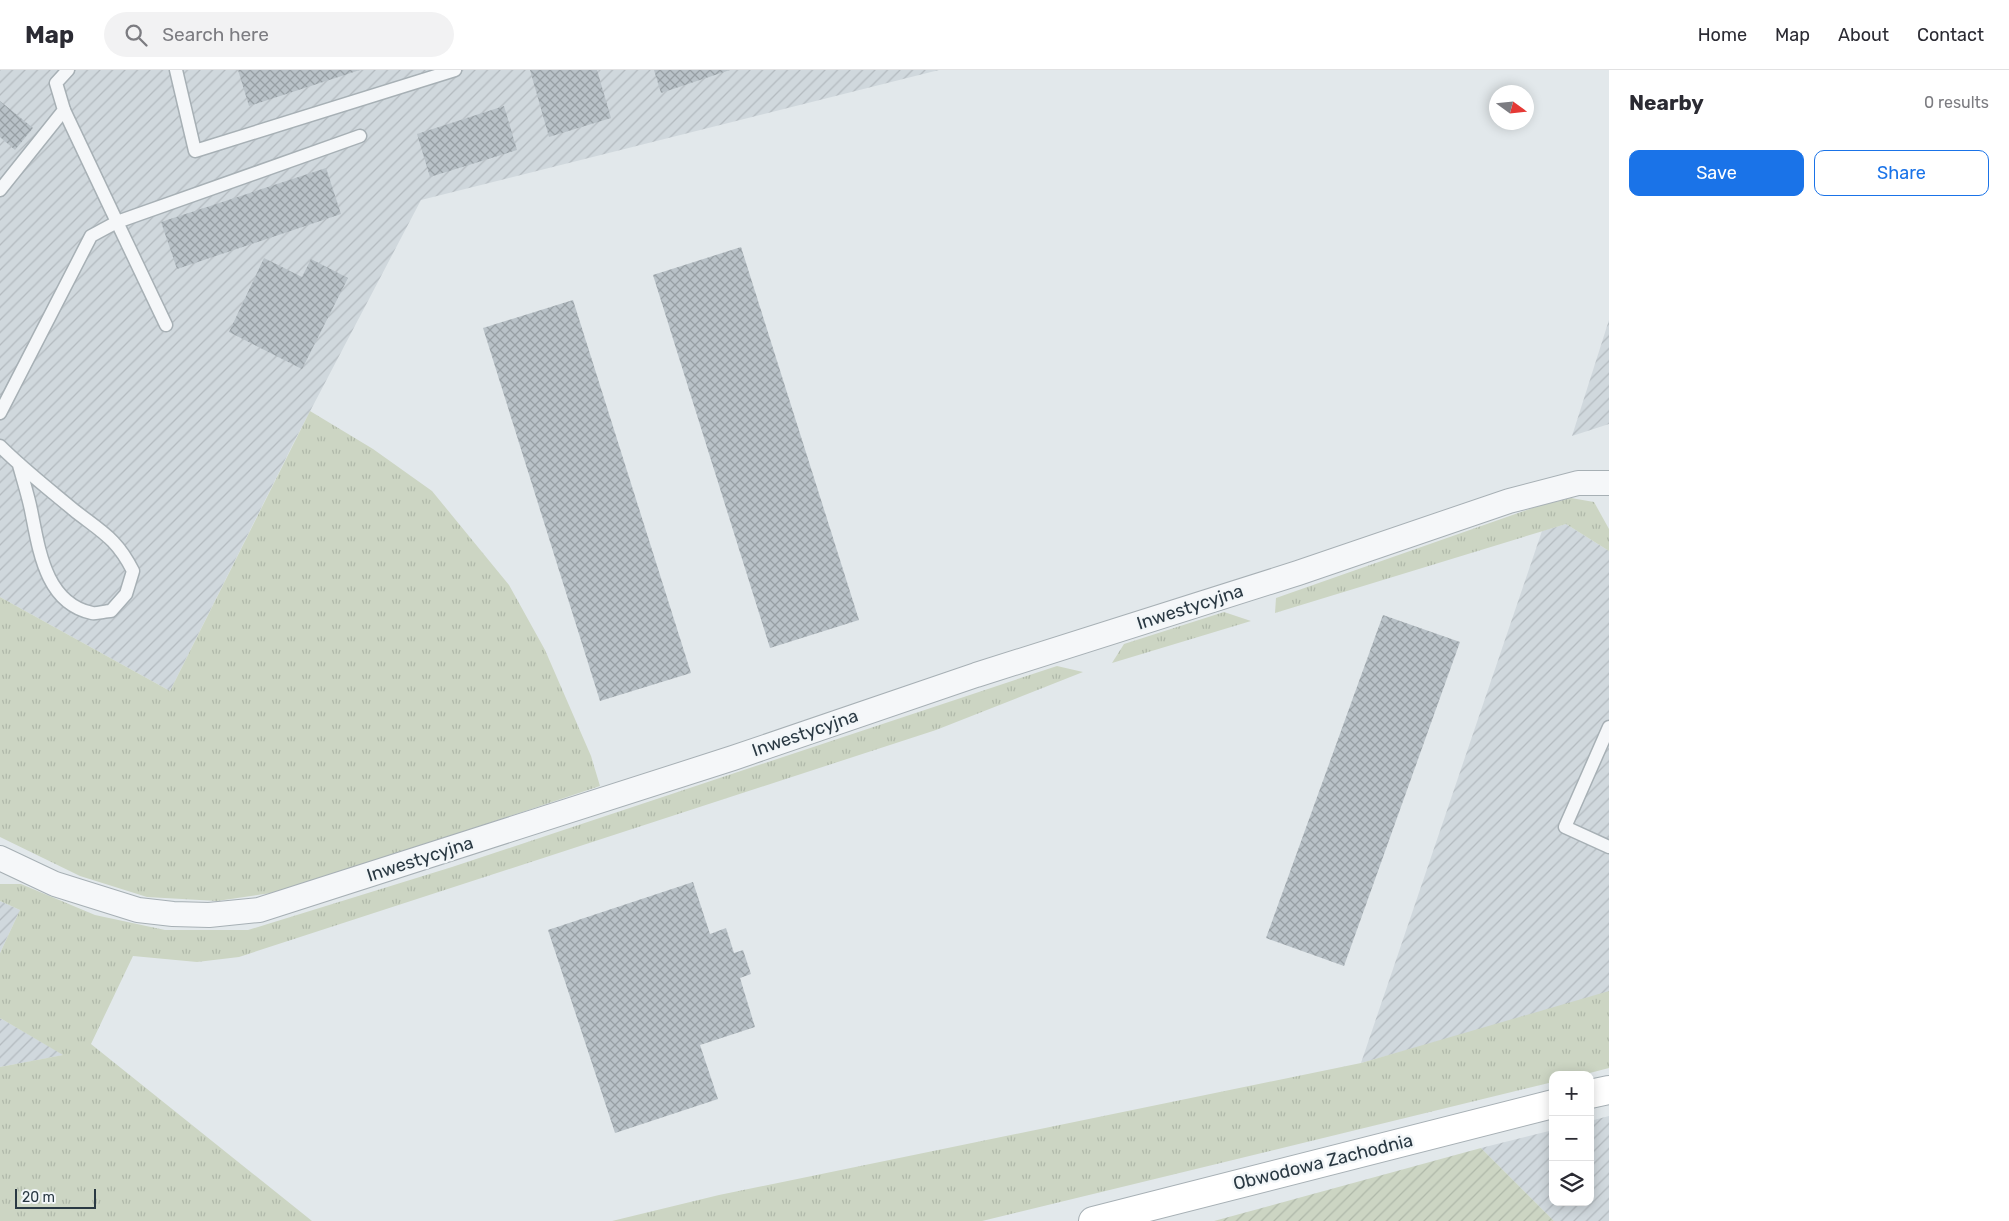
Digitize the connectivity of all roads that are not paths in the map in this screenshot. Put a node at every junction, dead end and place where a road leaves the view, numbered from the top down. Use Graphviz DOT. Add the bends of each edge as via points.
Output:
graph roads {
  1 [pos="68,70"];
  2 [pos="176,70"];
  3 [pos="455,70"];
  4 [pos="64,110"];
  5 [pos="360,136"];
  6 [pos="0,190"];
  7 [pos="117,222"];
  8 [pos="166,325"];
  9 [pos="0,413"];
  10 [pos="0,446"];
  11 [pos="19,465"];
  12 [pos="1609,483"];
  13 [pos="1609,727"];
  14 [pos="1609,847"];
  15 [pos="0,858"];
  16 [pos="1609,1090"];
  17 [pos="1594,1093"];
  18 [pos="1549,1105"];
  19 [pos="1093,1221"];
  1 -- 4 [label="lane" via="56,83"];
  2 -- 3 [label="lane" via="195,151"];
  4 -- 6 [label="lane"];
  4 -- 7 [label="lane"];
  5 -- 7 [label="lane"];
  7 -- 8 [label="lane"];
  7 -- 9 [label="lane" via="91,236"];
  10 -- 11 [label="lane"];
  11 -- 11 [label="lane" via="38,545 51,583 68,603 93,613 111,611 126,594 133,571 125,555 112,539"];
  12 -- 15 [label="street, Inwestycyjna" via="1578,483 1509,501 733,758 259,910 209,915 138,910 55,884"];
  13 -- 14 [label="lane" via="1564,827"];
  16 -- 17 [label="main road"];
  18 -- 19 [label="main road, Obwodowa Zachodnia"];
}
